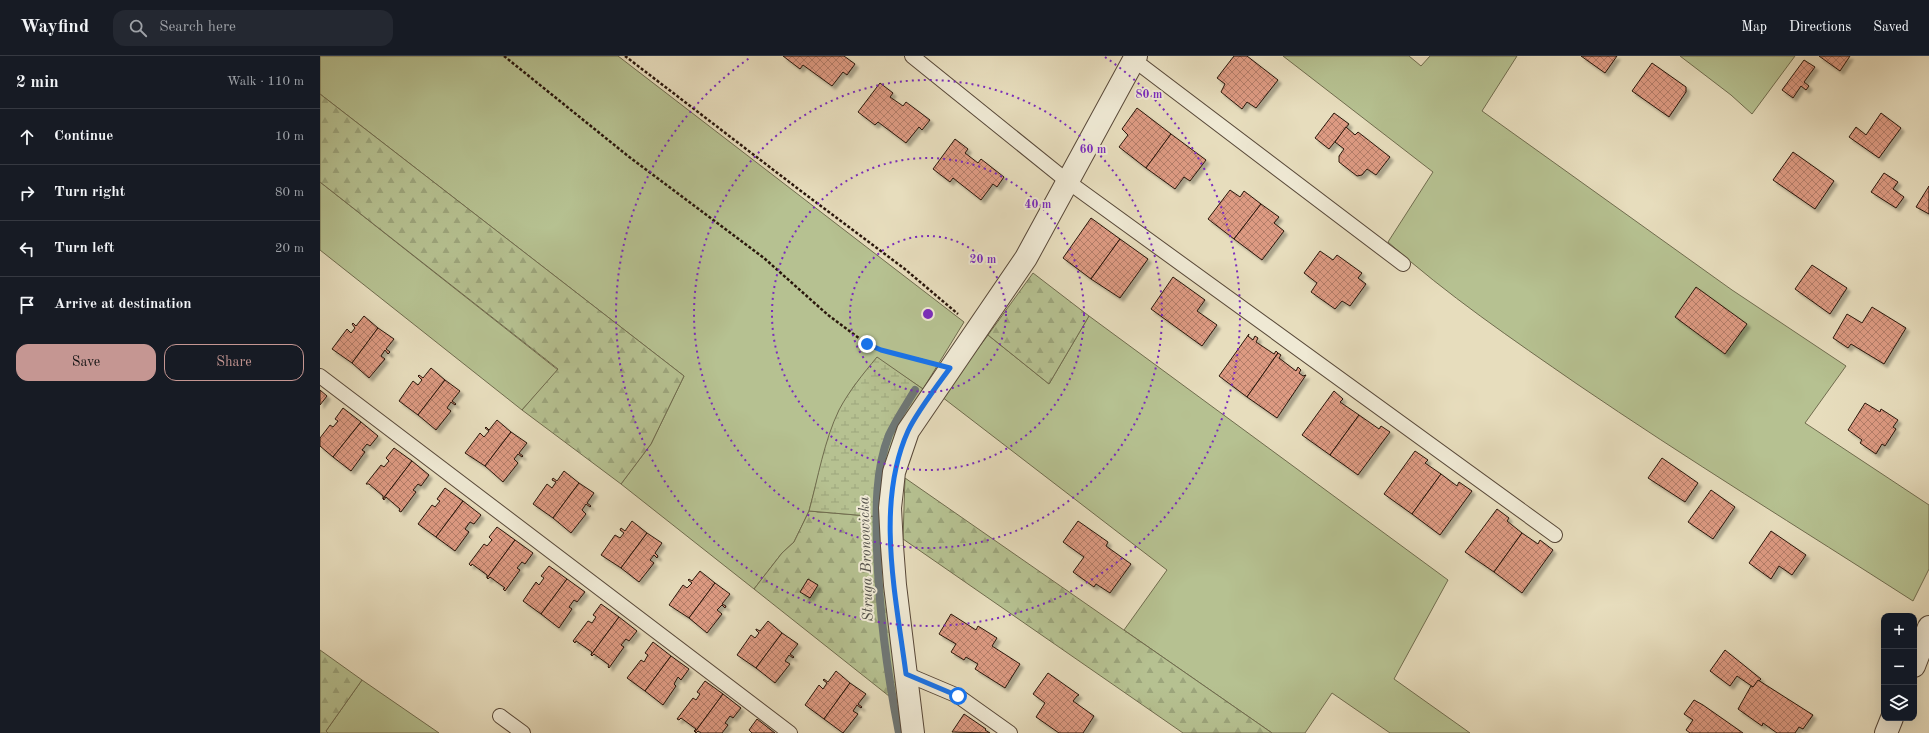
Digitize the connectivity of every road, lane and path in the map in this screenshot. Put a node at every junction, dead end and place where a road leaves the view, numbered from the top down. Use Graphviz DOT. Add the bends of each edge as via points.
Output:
graph roads {
  1 [pos="504,56"];
  2 [pos="625,56"];
  3 [pos="912,56"];
  4 [pos="1135,58"];
  5 [pos="1067,180"];
  6 [pos="1403,264"];
  7 [pos="976,330"];
  8 [pos="950,368"];
  9 [pos="320,376"];
  10 [pos="1555,535"];
  11 [pos="1929,627"];
  12 [pos="1917,658"];
  13 [pos="906,674"];
  14 [pos="500,716"];
  15 [pos="1891,721"];
  16 [pos="523,733"];
  17 [pos="790,733"];
  18 [pos="913,733"];
  19 [pos="1010,733"];
  20 [pos="1886,733"];
  1 -- 8 [label="path" via="628,156 764,258 828,315 867,344"];
  2 -- 7 [label="path" via="906,270"];
  3 -- 5 [label="lane"];
  4 -- 5 [label="street"];
  4 -- 6 [label="lane"];
  5 -- 7 [label="street" via="1026,258"];
  5 -- 10 [label="lane"];
  7 -- 8 [label="street"];
  8 -- 13 [label="street" via="908,431 894,472 890,508 892,546"];
  9 -- 17 [label="lane"];
  11 -- 12 [label="street"];
  13 -- 18 [label="street"];
  13 -- 19 [label="lane" via="958,696"];
  14 -- 16 [label="lane"];
  15 -- 20 [label="street"];
}
